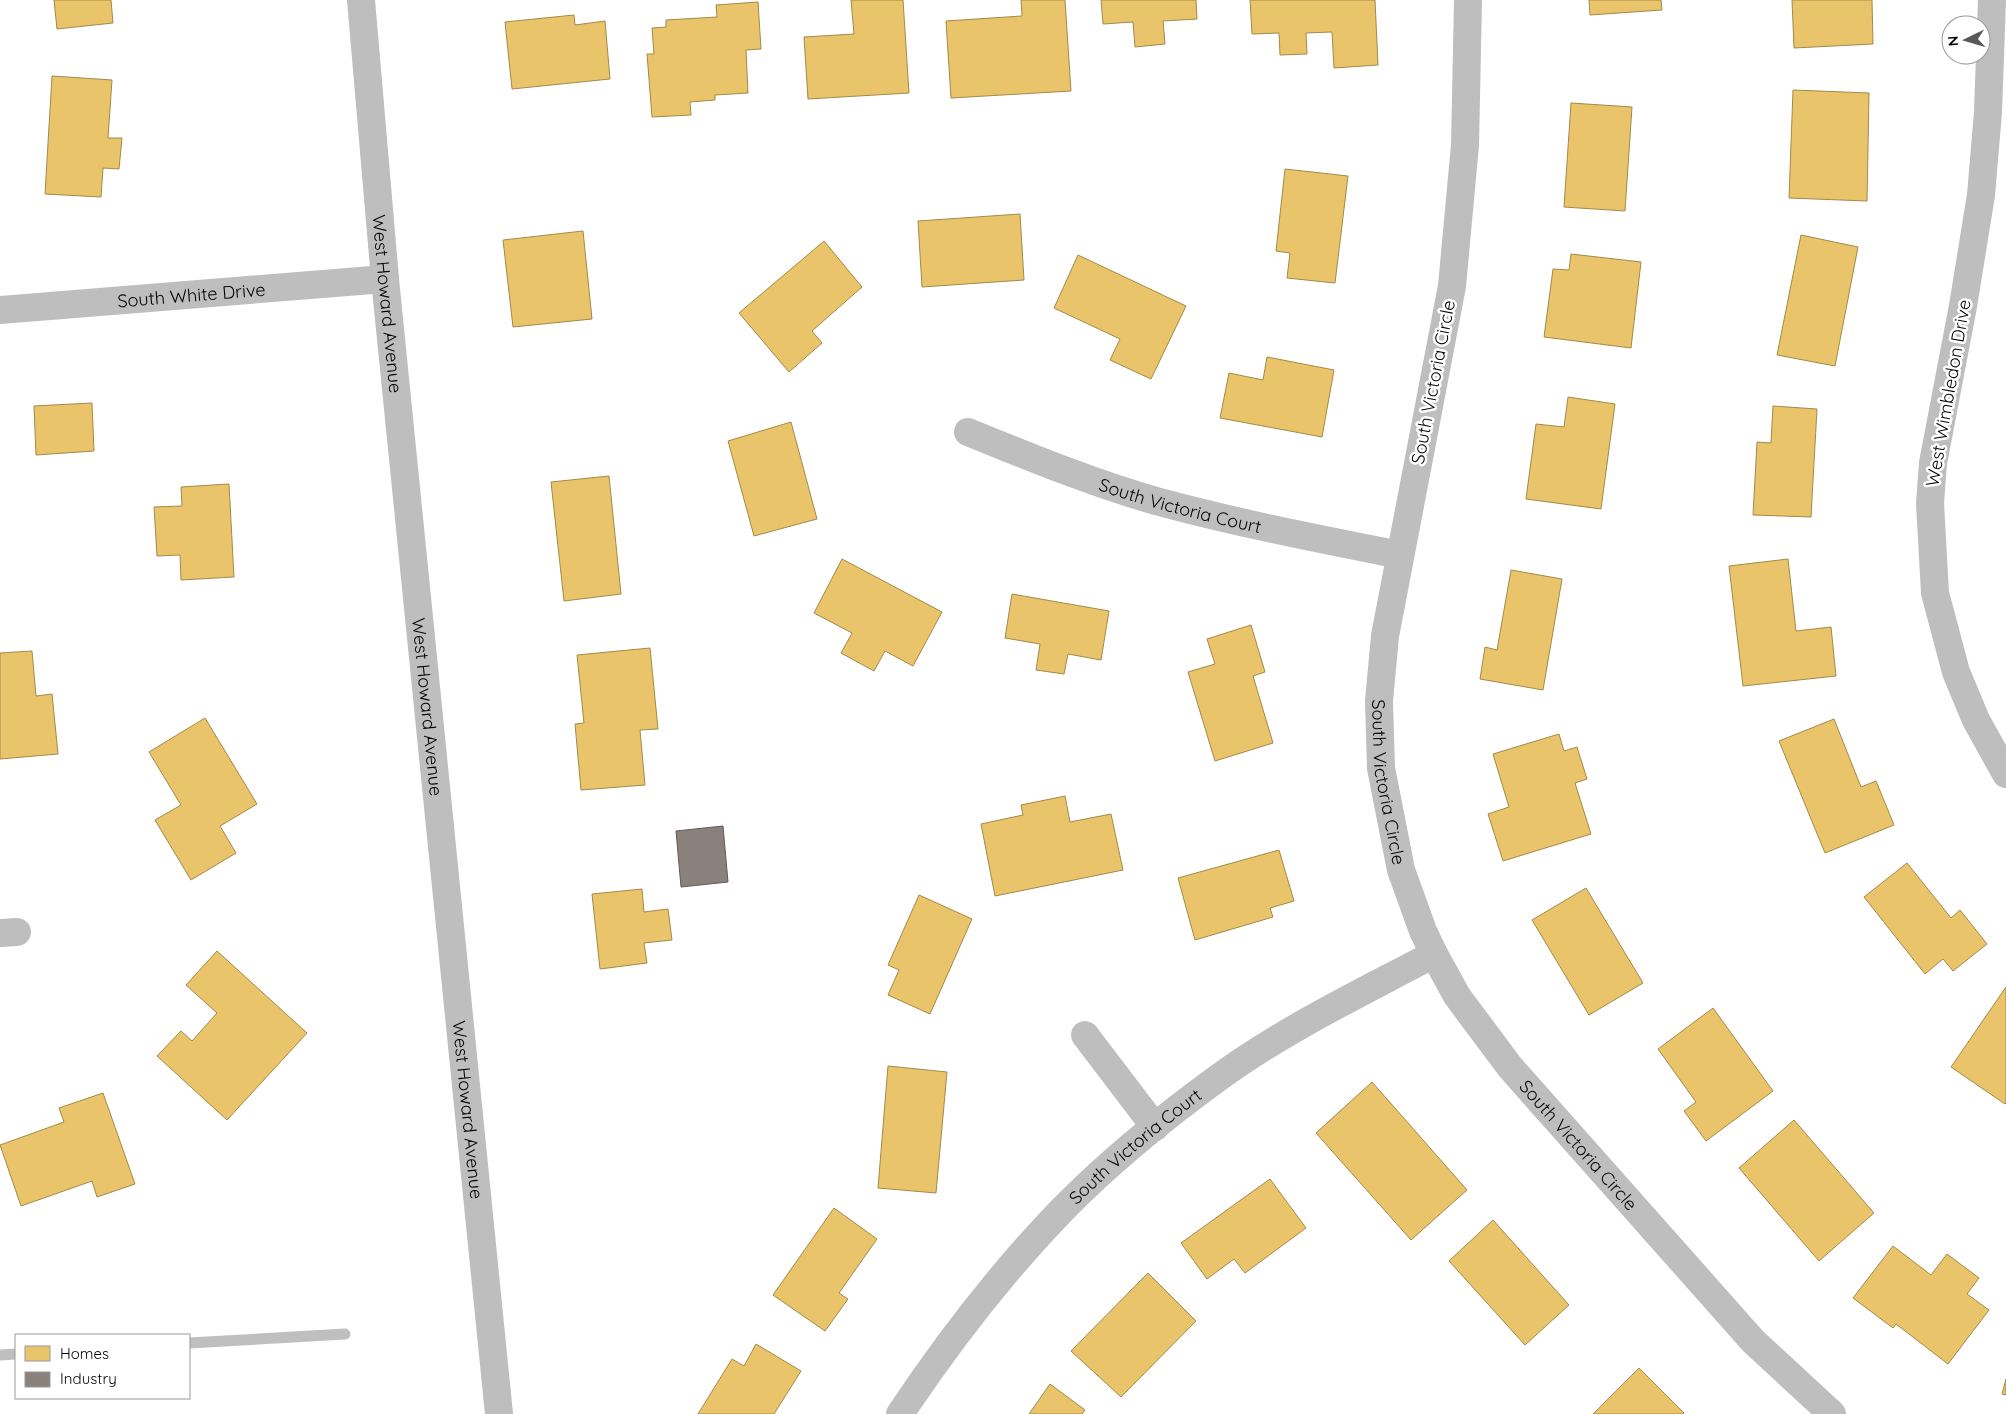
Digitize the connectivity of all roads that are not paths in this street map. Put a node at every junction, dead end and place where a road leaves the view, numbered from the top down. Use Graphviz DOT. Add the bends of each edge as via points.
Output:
graph roads {
  1 [pos="361,0"];
  2 [pos="1468,0"];
  3 [pos="1992,0"];
  4 [pos="385,279"];
  5 [pos="0,310"];
  6 [pos="968,432"];
  7 [pos="1400,555"];
  8 [pos="2006,774"];
  9 [pos="1434,954"];
  10 [pos="1085,1035"];
  11 [pos="1155,1128"];
  12 [pos="1830,1413"];
  13 [pos="499,1414"];
  14 [pos="900,1414"];
  1 -- 4 [label="street, West Howard Avenue"];
  2 -- 7 [label="street, South Victoria Circle" via="1465,145 1452,286"];
  3 -- 8 [label="street, West Wimbledon Drive" via="1981,195 1933,464 1930,503 1935,593 1956,672 1976,720"];
  4 -- 5 [label="street, South White Drive"];
  4 -- 13 [label="street, West Howard Avenue"];
  6 -- 7 [label="street, South Victoria Court" via="1068,473 1155,500 1235,521"];
  7 -- 9 [label="street, South Victoria Circle" via="1385,636 1379,702 1381,768 1401,870"];
  9 -- 11 [label="street, South Victoria Court" via="1302,1024 1218,1078"];
  9 -- 12 [label="street, South Victoria Circle" via="1457,996 1510,1067 1753,1340"];
  10 -- 11 [label="street"];
  11 -- 14 [label="street, South Victoria Court" via="1062,1210 950,1343"];
}
